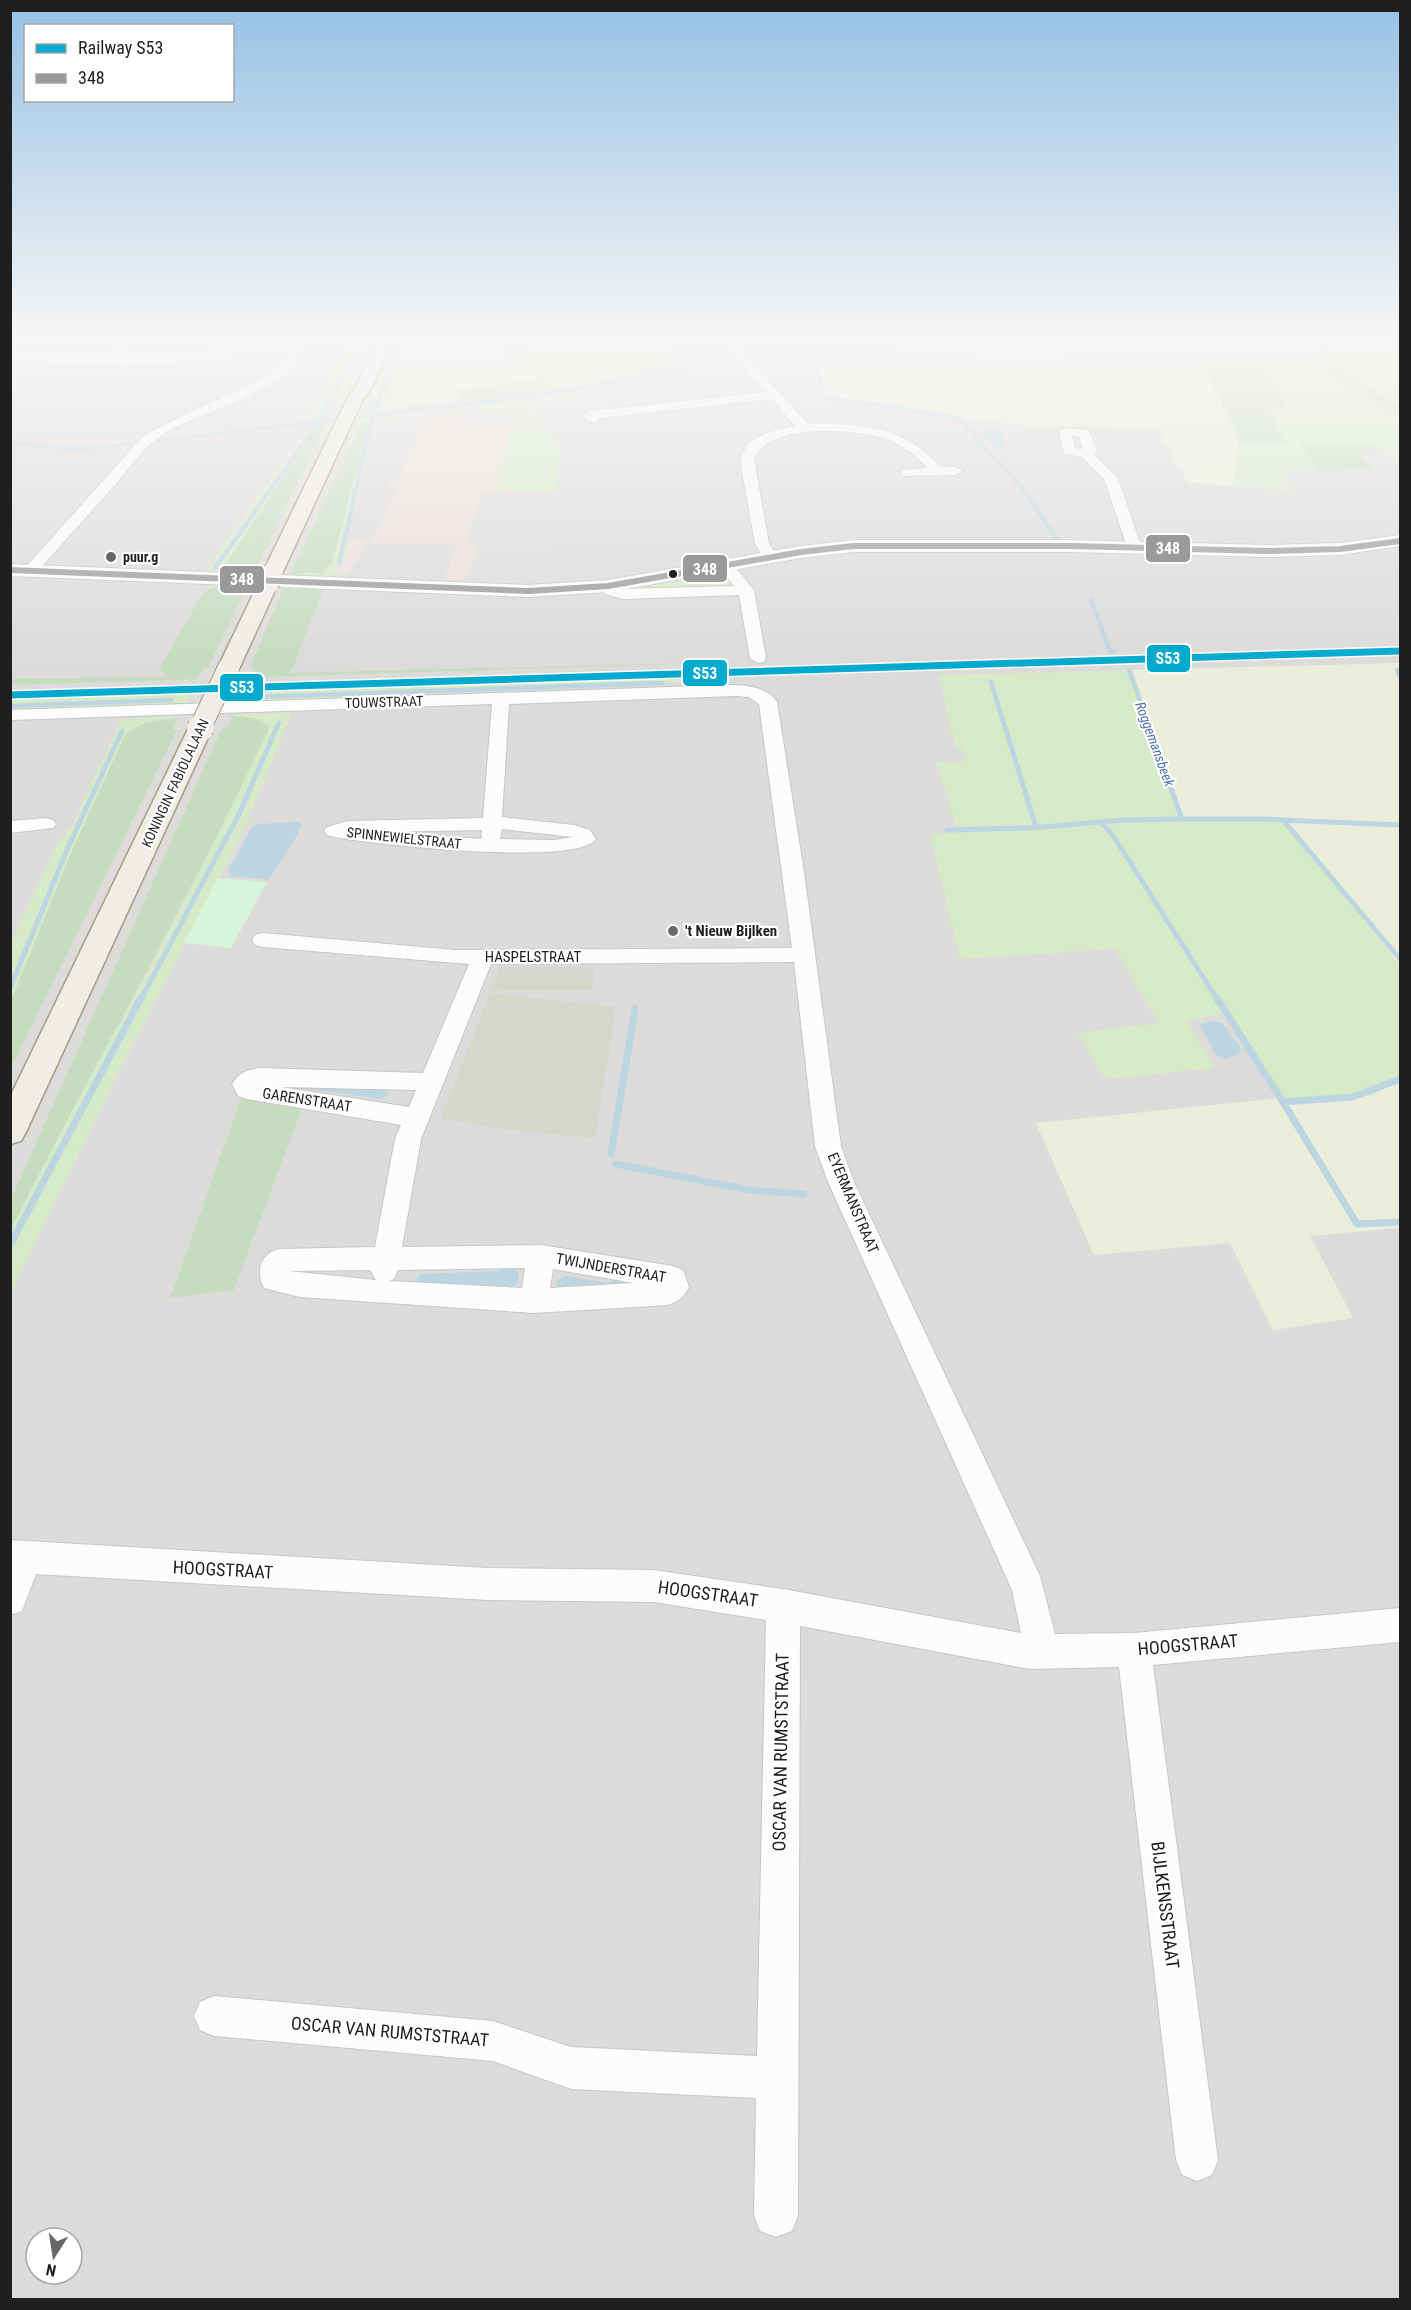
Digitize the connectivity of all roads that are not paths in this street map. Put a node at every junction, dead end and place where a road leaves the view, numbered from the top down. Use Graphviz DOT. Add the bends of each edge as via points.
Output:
graph roads {
  1 [pos="137,450"];
  2 [pos="331,450"];
  3 [pos="751,450"];
  4 [pos="918,450"];
  5 [pos="1087,454"];
  6 [pos="937,471"];
  7 [pos="956,471"];
  8 [pos="907,473"];
  9 [pos="1401,541"];
  10 [pos="1135,549"];
  11 [pos="770,557"];
  12 [pos="726,565"];
  13 [pos="10,570"];
  14 [pos="30,571"];
  15 [pos="608,586"];
  16 [pos="746,590"];
  17 [pos="758,658"];
  18 [pos="758,694"];
  19 [pos="501,698"];
  20 [pos="10,715"];
  21 [pos="494,823"];
  22 [pos="46,824"];
  23 [pos="10,827"];
  24 [pos="491,845"];
  25 [pos="263,940"];
  26 [pos="804,955"];
  27 [pos="483,957"];
  28 [pos="432,1082"];
  29 [pos="417,1118"];
  30 [pos="10,1132"];
  31 [pos="541,1256"];
  32 [pos="386,1257"];
  33 [pos="380,1292"];
  34 [pos="534,1301"];
  35 [pos="18,1557"];
  36 [pos="10,1599"];
  37 [pos="783,1606"];
  38 [pos="1401,1625"];
  39 [pos="1042,1650"];
  40 [pos="1134,1650"];
  41 [pos="214,2016"];
  42 [pos="778,2078"];
  43 [pos="1197,2160"];
  44 [pos="776,2215"];
  1 -- 14 [label="street"];
  2 -- 30 [label="main road, KONINGIN FABIOLALAAN, bridge"];
  3 -- 11 [label="street" via="747,459 762,544"];
  4 -- 6 [label="street"];
  5 -- 10 [label="street" via="1111,478"];
  6 -- 7 [label="street"];
  6 -- 8 [label="street"];
  9 -- 10 [label="street" via="1290,551"];
  10 -- 11 [label="street" via="853,546"];
  11 -- 12 [label="street"];
  12 -- 15 [label="street"];
  12 -- 16 [label="street"];
  13 -- 14 [label="street"];
  14 -- 15 [label="street" via="503,591"];
  15 -- 16 [label="street" via="623,594"];
  16 -- 17 [label="street"];
  18 -- 19 [label="street, TOUWSTRAAT"];
  18 -- 26 [label="street, EYERMANSTRAAT" via="768,702"];
  19 -- 20 [label="street, TOUWSTRAAT"];
  19 -- 21 [label="street"];
  21 -- 24 [label="street"];
  21 -- 24 [label="street, SPINNEWIELSTRAAT" via="574,831 586,839 561,845"];
  21 -- 24 [label="street, SPINNEWIELSTRAAT" via="347,827 334,831 386,839"];
  22 -- 23 [label="street"];
  25 -- 27 [label="street, HASPELSTRAAT"];
  26 -- 27 [label="street, HASPELSTRAAT"];
  26 -- 39 [label="street, EYERMANSTRAAT" via="828,1146 1028,1588"];
  27 -- 28 [label="street"];
  28 -- 29 [label="street"];
  28 -- 29 [label="street, GARENSTRAAT" via="260,1077 244,1084 247,1090 277,1096"];
  29 -- 32 [label="street" via="408,1139"];
  31 -- 32 [label="street, TWIJNDERSTRAAT"];
  31 -- 34 [label="street, TWIJNDERSTRAAT"];
  31 -- 34 [label="street, TWIJNDERSTRAAT" via="674,1278 675,1287 668,1293"];
  32 -- 33 [label="street"];
  32 -- 33 [label="street, TWIJNDERSTRAAT" via="278,1260 272,1270 274,1280"];
  33 -- 34 [label="street, TWIJNDERSTRAAT"];
  35 -- 36 [label="street"];
  35 -- 37 [label="street, HOOGSTRAAT" via="488,1584 654,1586"];
  37 -- 39 [label="street, HOOGSTRAAT" via="1030,1652"];
  37 -- 42 [label="street, OSCAR VAN RUMSTSTRAAT"];
  38 -- 40 [label="street, HOOGSTRAAT"];
  39 -- 40 [label="street, HOOGSTRAAT"];
  40 -- 43 [label="street, BIJLKENSSTRAAT"];
  41 -- 42 [label="street, OSCAR VAN RUMSTSTRAAT" via="493,2041 571,2068"];
  42 -- 44 [label="street, OSCAR VAN RUMSTSTRAAT"];
}
